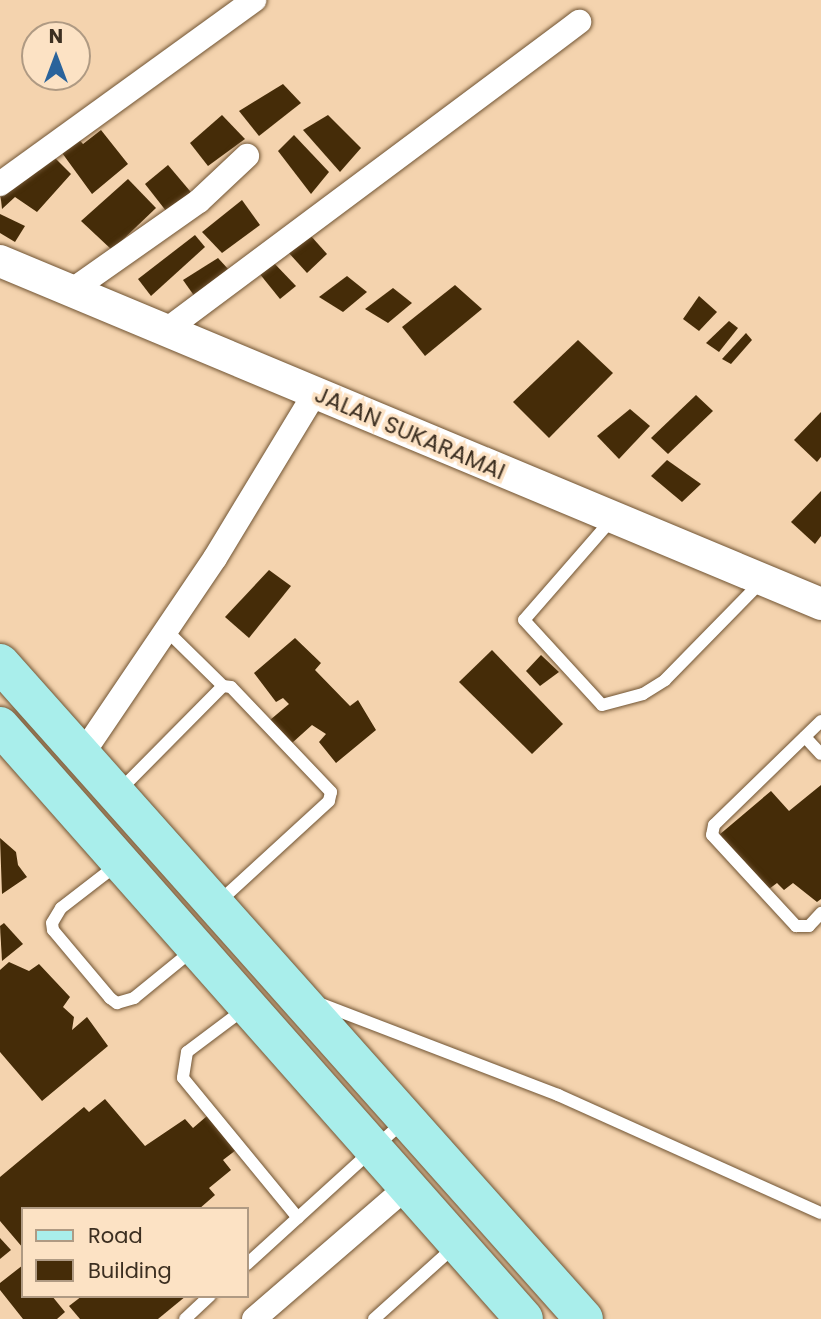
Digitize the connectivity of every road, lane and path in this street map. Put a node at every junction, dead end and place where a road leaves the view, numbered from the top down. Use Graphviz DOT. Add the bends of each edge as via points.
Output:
graph roads {
  1 [pos="254,0"];
  2 [pos="579,22"];
  3 [pos="247,156"];
  4 [pos="0,184"];
  5 [pos="0,261"];
  6 [pos="71,291"];
  7 [pos="165,331"];
  8 [pos="315,393"];
  9 [pos="613,518"];
  10 [pos="763,579"];
  11 [pos="821,604"];
  12 [pos="166,630"];
  13 [pos="6,683"];
  14 [pos="223,685"];
  15 [pos="821,721"];
  16 [pos="0,726"];
  17 [pos="806,737"];
  18 [pos="821,754"];
  19 [pos="81,756"];
  20 [pos="115,796"];
  21 [pos="121,861"];
  22 [pos="213,907"];
  23 [pos="821,913"];
  24 [pos="197,946"];
  25 [pos="294,994"];
  26 [pos="249,1005"];
  27 [pos="405,1119"];
  28 [pos="375,1150"];
  29 [pos="407,1187"];
  30 [pos="821,1213"];
  31 [pos="298,1219"];
  32 [pos="458,1244"];
  33 [pos="248,1263"];
  34 [pos="208,1298"];
  35 [pos="184,1319"];
  36 [pos="254,1319"];
  37 [pos="374,1319"];
  38 [pos="524,1319"];
  39 [pos="584,1319"];
  1 -- 4 [label="street"];
  2 -- 7 [label="street"];
  3 -- 6 [label="street" via="199,201"];
  5 -- 6 [label="street, JALAN SUKARAMAI"];
  6 -- 7 [label="street, JALAN SUKARAMAI"];
  7 -- 8 [label="street, JALAN SUKARAMAI"];
  8 -- 9 [label="street, JALAN SUKARAMAI"];
  8 -- 12 [label="street"];
  9 -- 10 [label="street, JALAN SUKARAMAI"];
  9 -- 10 [label="lane" via="524,620 602,705 643,694 665,680"];
  10 -- 11 [label="street, JALAN SUKARAMAI"];
  12 -- 14 [label="lane"];
  12 -- 19 [label="street"];
  13 -- 19 [label="main road"];
  14 -- 20 [label="lane"];
  14 -- 22 [label="lane" via="231,687 331,796"];
  15 -- 17 [label="lane"];
  16 -- 21 [label="main road"];
  17 -- 18 [label="lane"];
  17 -- 23 [label="lane" via="714,825 712,835 796,926 809,926"];
  19 -- 20 [label="main road"];
  20 -- 22 [label="main road"];
  21 -- 24 [label="main road"];
  21 -- 24 [label="lane" via="61,908 52,923 110,998 117,1003 134,998"];
  22 -- 25 [label="main road"];
  24 -- 26 [label="main road"];
  25 -- 27 [label="main road"];
  25 -- 30 [label="lane" via="558,1095"];
  26 -- 28 [label="main road"];
  26 -- 31 [label="lane" via="187,1052 183,1077"];
  27 -- 28 [label="lane"];
  27 -- 39 [label="main road"];
  28 -- 29 [label="main road"];
  28 -- 31 [label="lane"];
  29 -- 32 [label="main road"];
  29 -- 36 [label="street"];
  31 -- 33 [label="lane"];
  32 -- 37 [label="lane"];
  32 -- 38 [label="main road"];
  34 -- 35 [label="lane"];
}
